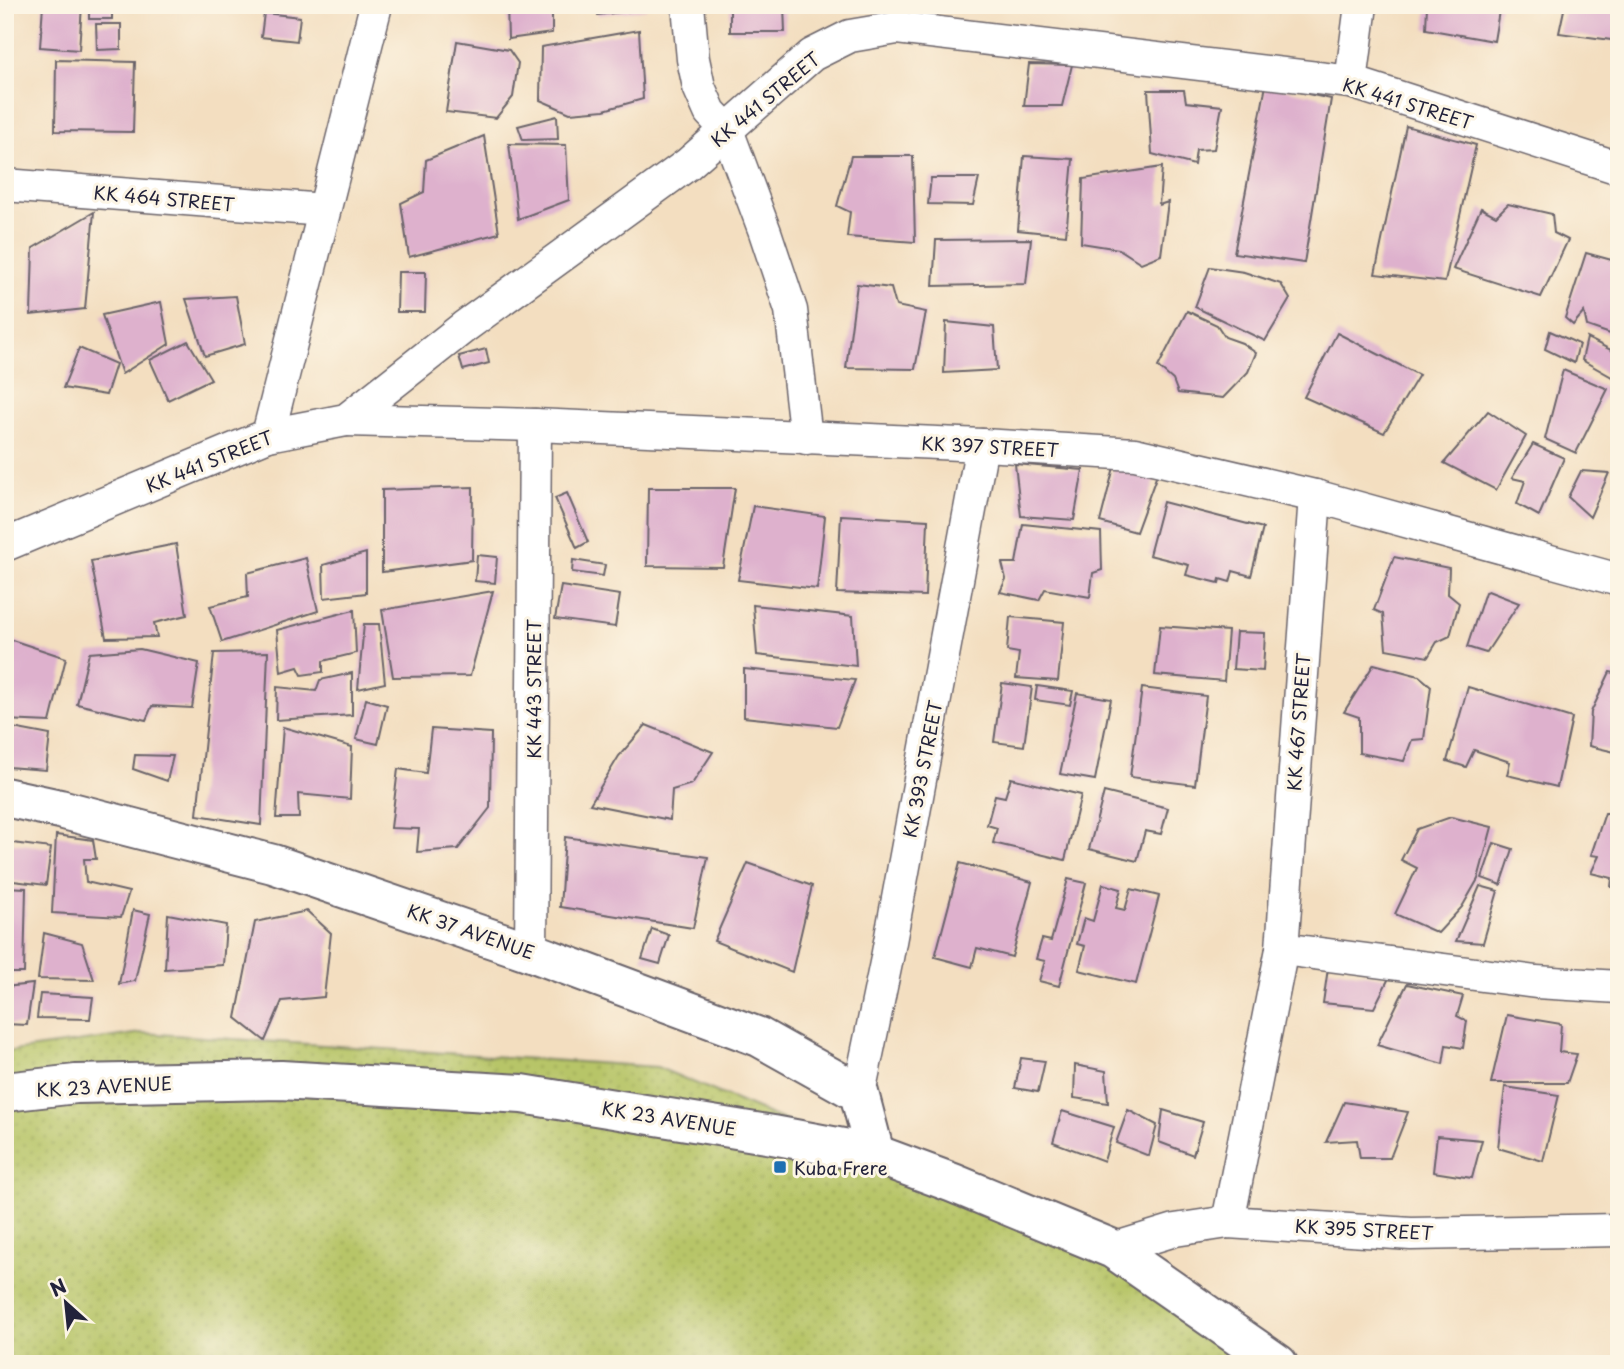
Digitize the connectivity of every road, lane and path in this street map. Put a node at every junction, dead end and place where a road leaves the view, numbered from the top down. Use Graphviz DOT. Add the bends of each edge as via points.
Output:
graph roads {
  1 [pos="376,5"];
  2 [pos="688,5"];
  3 [pos="1362,5"];
  4 [pos="1351,82"];
  5 [pos="727,130"];
  6 [pos="1619,168"];
  7 [pos="5,185"];
  8 [pos="324,210"];
  9 [pos="346,420"];
  10 [pos="536,425"];
  11 [pos="268,435"];
  12 [pos="806,438"];
  13 [pos="982,445"];
  14 [pos="1315,496"];
  15 [pos="5,545"];
  16 [pos="1619,580"];
  17 [pos="5,797"];
  18 [pos="1282,949"];
  19 [pos="531,952"];
  20 [pos="1619,987"];
  21 [pos="5,1092"];
  22 [pos="859,1093"];
  23 [pos="875,1154"];
  24 [pos="1227,1222"];
  25 [pos="1619,1230"];
  26 [pos="1113,1248"];
  27 [pos="1278,1364"];
  1 -- 8 [label="street"];
  2 -- 5 [label="street" via="699,87 710,111"];
  3 -- 4 [label="street"];
  4 -- 5 [label="street, KK 441 STREET" via="897,29 850,36 812,55"];
  4 -- 6 [label="street, KK 441 STREET"];
  5 -- 9 [label="street, KK 441 STREET"];
  5 -- 12 [label="street" via="791,310"];
  7 -- 8 [label="street, KK 464 STREET"];
  8 -- 11 [label="street"];
  9 -- 10 [label="street, KK 397 STREET"];
  9 -- 11 [label="street, KK 441 STREET"];
  10 -- 12 [label="street, KK 397 STREET"];
  10 -- 19 [label="street, KK 443 STREET"];
  11 -- 15 [label="street, KK 441 STREET"];
  12 -- 13 [label="street, KK 397 STREET"];
  13 -- 14 [label="street, KK 397 STREET" via="1135,454"];
  13 -- 22 [label="street, KK 393 STREET"];
  14 -- 16 [label="street, KK 397 STREET"];
  14 -- 18 [label="street, KK 467 STREET"];
  17 -- 19 [label="main road, KK 37 AVENUE" via="273,864"];
  18 -- 20 [label="street" via="1536,982"];
  18 -- 24 [label="street, KK 467 STREET"];
  19 -- 22 [label="main road, KK 37 AVENUE" via="759,1037"];
  21 -- 23 [label="main road, KK 23 AVENUE" via="76,1084 281,1080 522,1094"];
  22 -- 23 [label="main road"];
  23 -- 26 [label="main road, KK 23 AVENUE"];
  24 -- 25 [label="street, KK 395 STREET" via="1411,1234"];
  24 -- 26 [label="street, KK 395 STREET" via="1175,1230"];
  26 -- 27 [label="main road, KK 23 AVENUE"];
}
